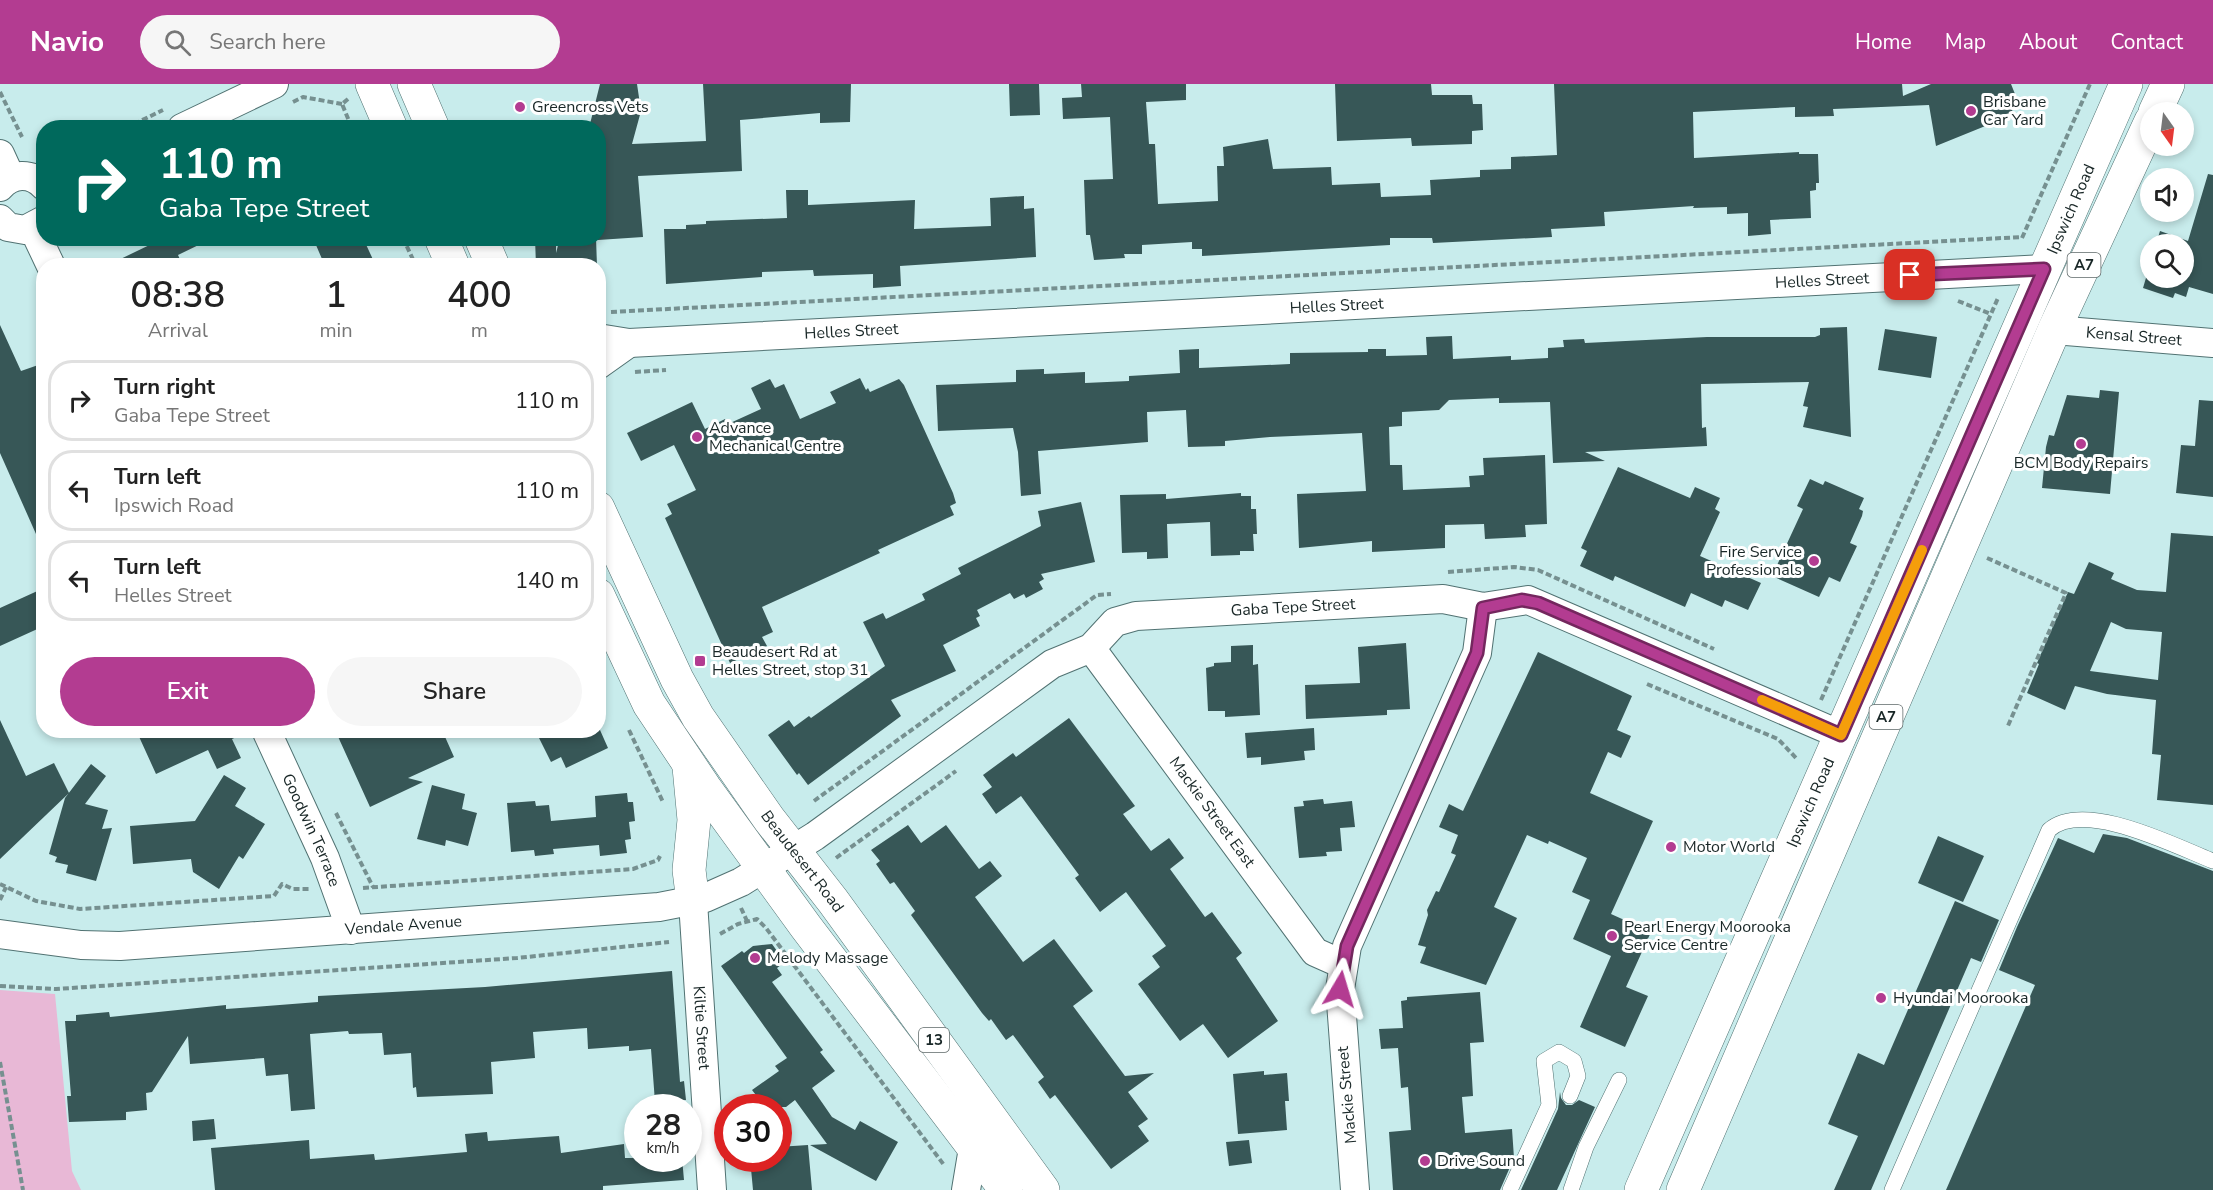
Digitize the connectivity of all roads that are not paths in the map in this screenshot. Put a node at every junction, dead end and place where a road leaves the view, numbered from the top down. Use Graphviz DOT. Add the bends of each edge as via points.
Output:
graph roads {
  1 [pos="274,84"];
  2 [pos="414,84"];
  3 [pos="2126,84"];
  4 [pos="2168,84"];
  5 [pos="360,87"];
  6 [pos="2160,102"];
  7 [pos="199,120"];
  8 [pos="385,120"];
  9 [pos="430,120"];
  10 [pos="2140,145"];
  11 [pos="4,173"];
  12 [pos="36,181"];
  13 [pos="0,219"];
  14 [pos="36,225"];
  15 [pos="2044,269"];
  16 [pos="2054,330"];
  17 [pos="606,339"];
  18 [pos="629,343"];
  19 [pos="2213,344"];
  20 [pos="606,359"];
  21 [pos="606,525"];
  22 [pos="1483,608"];
  23 [pos="606,612"];
  24 [pos="1091,648"];
  25 [pos="1841,735"];
  26 [pos="270,738"];
  27 [pos="689,765"];
  28 [pos="793,850"];
  29 [pos="2213,861"];
  30 [pos="764,868"];
  31 [pos="693,902"];
  32 [pos="351,930"];
  33 [pos="0,934"];
  34 [pos="1342,964"];
  35 [pos="1619,1080"];
  36 [pos="1570,1096"];
  37 [pos="973,1148"];
  38 [pos="712,1190"];
  39 [pos="966,1190"];
  40 [pos="1006,1190"];
  41 [pos="1043,1190"];
  42 [pos="1355,1190"];
  43 [pos="1510,1190"];
  44 [pos="1571,1190"];
  45 [pos="1641,1190"];
  46 [pos="1683,1190"];
  47 [pos="1892,1190"];
  1 -- 7 [label="street"];
  2 -- 9 [label="highway"];
  3 -- 15 [label="highway, Ipswich Road / A7"];
  4 -- 6 [label="highway"];
  5 -- 8 [label="highway"];
  10 -- 16 [label="highway, A7"];
  11 -- 12 [label="street"];
  13 -- 14 [label="street" via="16,230"];
  15 -- 18 [label="street, Helles Street"];
  15 -- 25 [label="highway, Ipswich Road / A7"];
  16 -- 19 [label="street, Kensal Street"];
  16 -- 46 [label="highway, A7"];
  17 -- 18 [label="street, Helles Street"];
  18 -- 20 [label="street"];
  21 -- 28 [label="highway, Beaudesert Road / 13" via="698,717"];
  22 -- 24 [label="street, Gaba Tepe Street" via="1443,599 1136,616 1115,622"];
  22 -- 25 [label="street, Gaba Tepe Street" via="1522,600 1538,603"];
  22 -- 34 [label="street, Mackie Street" via="1477,653"];
  23 -- 27 [label="highway, 13" via="649,704"];
  24 -- 28 [label="street, Gaba Tepe Street" via="1052,664"];
  24 -- 34 [label="street, Mackie Street East" via="1315,952"];
  25 -- 45 [label="highway, Ipswich Road / A7"];
  26 -- 32 [label="street, Goodwin Terrace" via="325,858"];
  27 -- 30 [label="highway, 13"];
  27 -- 31 [label="highway" via="694,820 689,870"];
  28 -- 30 [label="street, Vendale Avenue"];
  28 -- 41 [label="highway, Beaudesert Road / 13"];
  29 -- 47 [label="lane" via="2117,824 2068,820 2049,830"];
  30 -- 31 [label="street, Vendale Avenue" via="723,892"];
  30 -- 37 [label="highway, 13"];
  31 -- 32 [label="street, Vendale Avenue"];
  31 -- 38 [label="street, Kiltie Street"];
  32 -- 33 [label="street, Vendale Avenue" via="120,946"];
  34 -- 42 [label="street, Mackie Street" via="1341,1021"];
  35 -- 44 [label="lane" via="1586,1147"];
  36 -- 43 [label="lane" via="1578,1076 1574,1061 1559,1052 1544,1061 1550,1105"];
  37 -- 39 [label="street"];
  37 -- 40 [label="highway, 13"];
}
